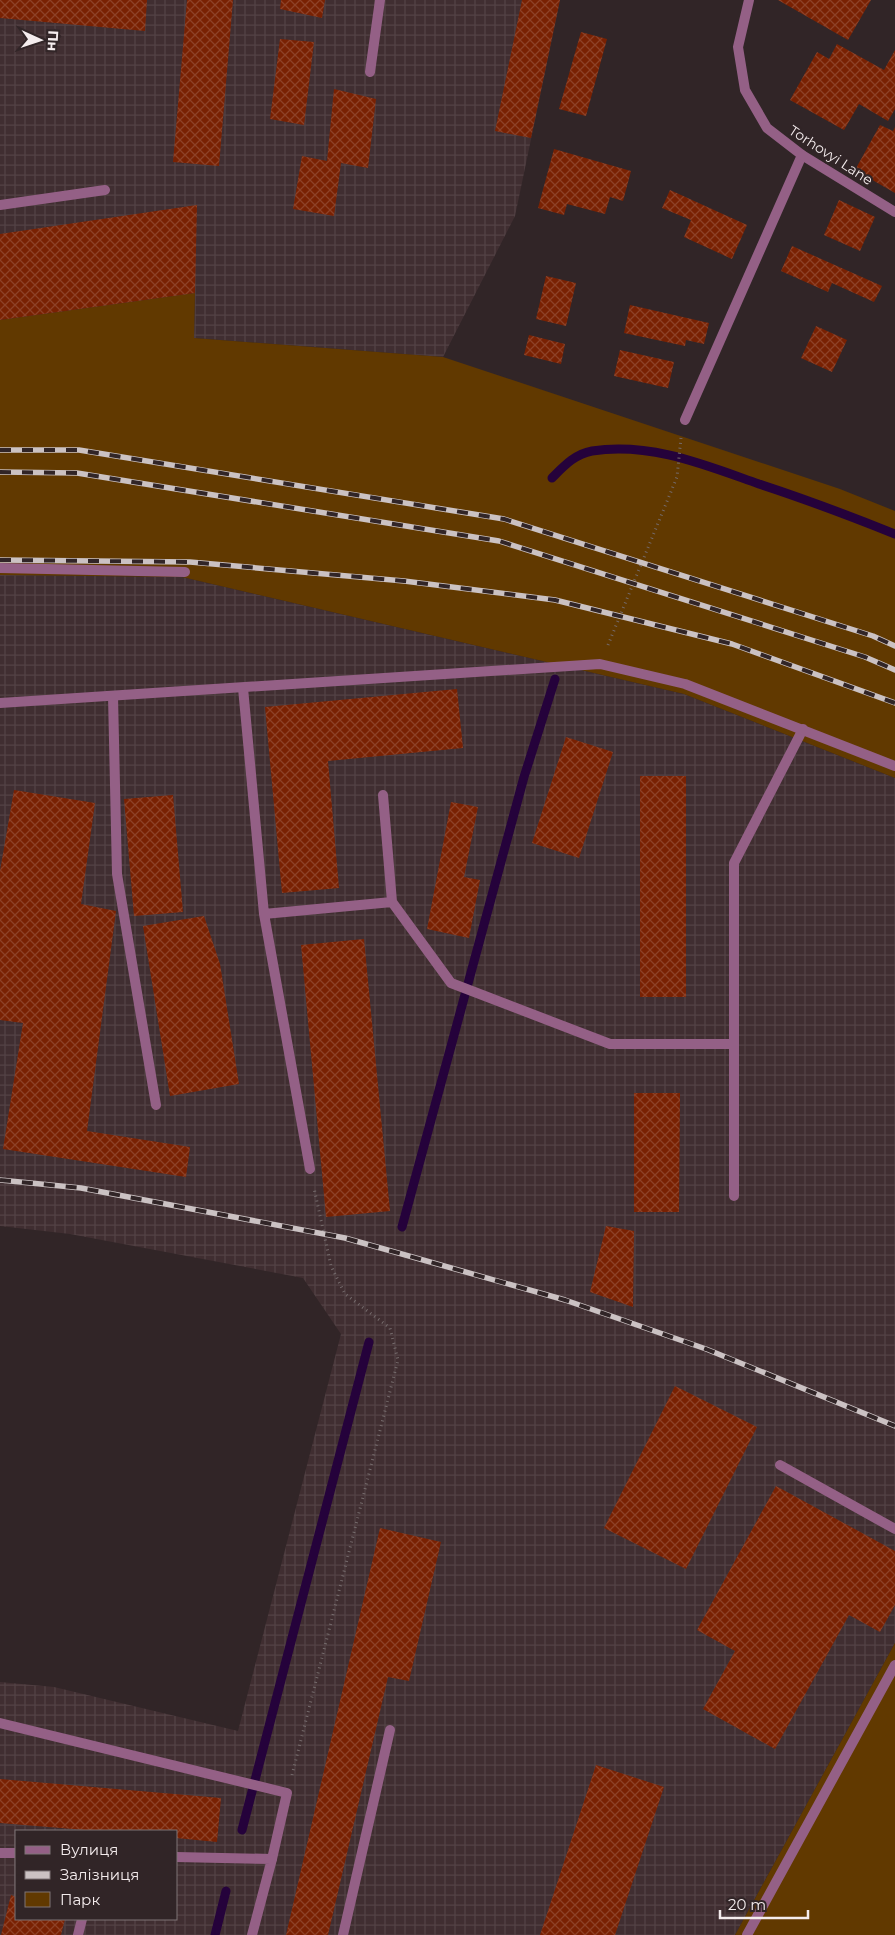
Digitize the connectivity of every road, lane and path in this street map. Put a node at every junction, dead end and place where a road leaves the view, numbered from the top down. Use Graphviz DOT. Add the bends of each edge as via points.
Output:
graph roads {
  1 [pos="380,0"];
  2 [pos="749,0"];
  3 [pos="370,72"];
  4 [pos="802,155"];
  5 [pos="105,190"];
  6 [pos="0,205"];
  7 [pos="895,212"];
  8 [pos="685,420"];
  9 [pos="681,440"];
  10 [pos="0,568"];
  11 [pos="185,572"];
  12 [pos="600,664"];
  13 [pos="243,688"];
  14 [pos="113,696"];
  15 [pos="0,703"];
  16 [pos="803,729"];
  17 [pos="895,766"];
  18 [pos="383,795"];
  19 [pos="392,902"];
  20 [pos="264,914"];
  21 [pos="734,1044"];
  22 [pos="156,1106"];
  23 [pos="310,1169"];
  24 [pos="734,1196"];
  25 [pos="780,1465"];
  26 [pos="895,1529"];
  27 [pos="895,1665"];
  28 [pos="0,1723"];
  29 [pos="390,1730"];
  30 [pos="287,1793"];
  31 [pos="0,1853"];
  32 [pos="15,1853"];
  33 [pos="178,1857"];
  34 [pos="272,1859"];
  35 [pos="82,1920"];
  36 [pos="78,1935"];
  37 [pos="252,1935"];
  38 [pos="343,1935"];
  39 [pos="748,1935"];
  1 -- 3 [label="street"];
  2 -- 4 [label="street, Torhovyi Lane" via="738,47 745,90 767,128"];
  4 -- 7 [label="street, Torhovyi Lane"];
  4 -- 8 [label="street"];
  5 -- 6 [label="street"];
  9 -- 12 [label="path" via="677,477"];
  10 -- 11 [label="street"];
  12 -- 13 [label="street"];
  12 -- 16 [label="street" via="685,684"];
  13 -- 14 [label="street"];
  13 -- 20 [label="street"];
  14 -- 15 [label="street"];
  14 -- 22 [label="street" via="117,874"];
  16 -- 17 [label="street"];
  16 -- 21 [label="street" via="734,862"];
  18 -- 19 [label="street"];
  19 -- 20 [label="street"];
  19 -- 21 [label="street" via="451,983 610,1044"];
  20 -- 23 [label="street"];
  21 -- 24 [label="street"];
  23 -- 30 [label="path" via="331,1266 345,1294 390,1328 398,1360"];
  25 -- 26 [label="street"];
  27 -- 39 [label="street"];
  28 -- 30 [label="street"];
  29 -- 38 [label="street"];
  30 -- 34 [label="street"];
  31 -- 32 [label="street"];
  33 -- 34 [label="street"];
  34 -- 37 [label="street"];
  35 -- 36 [label="street"];
}
